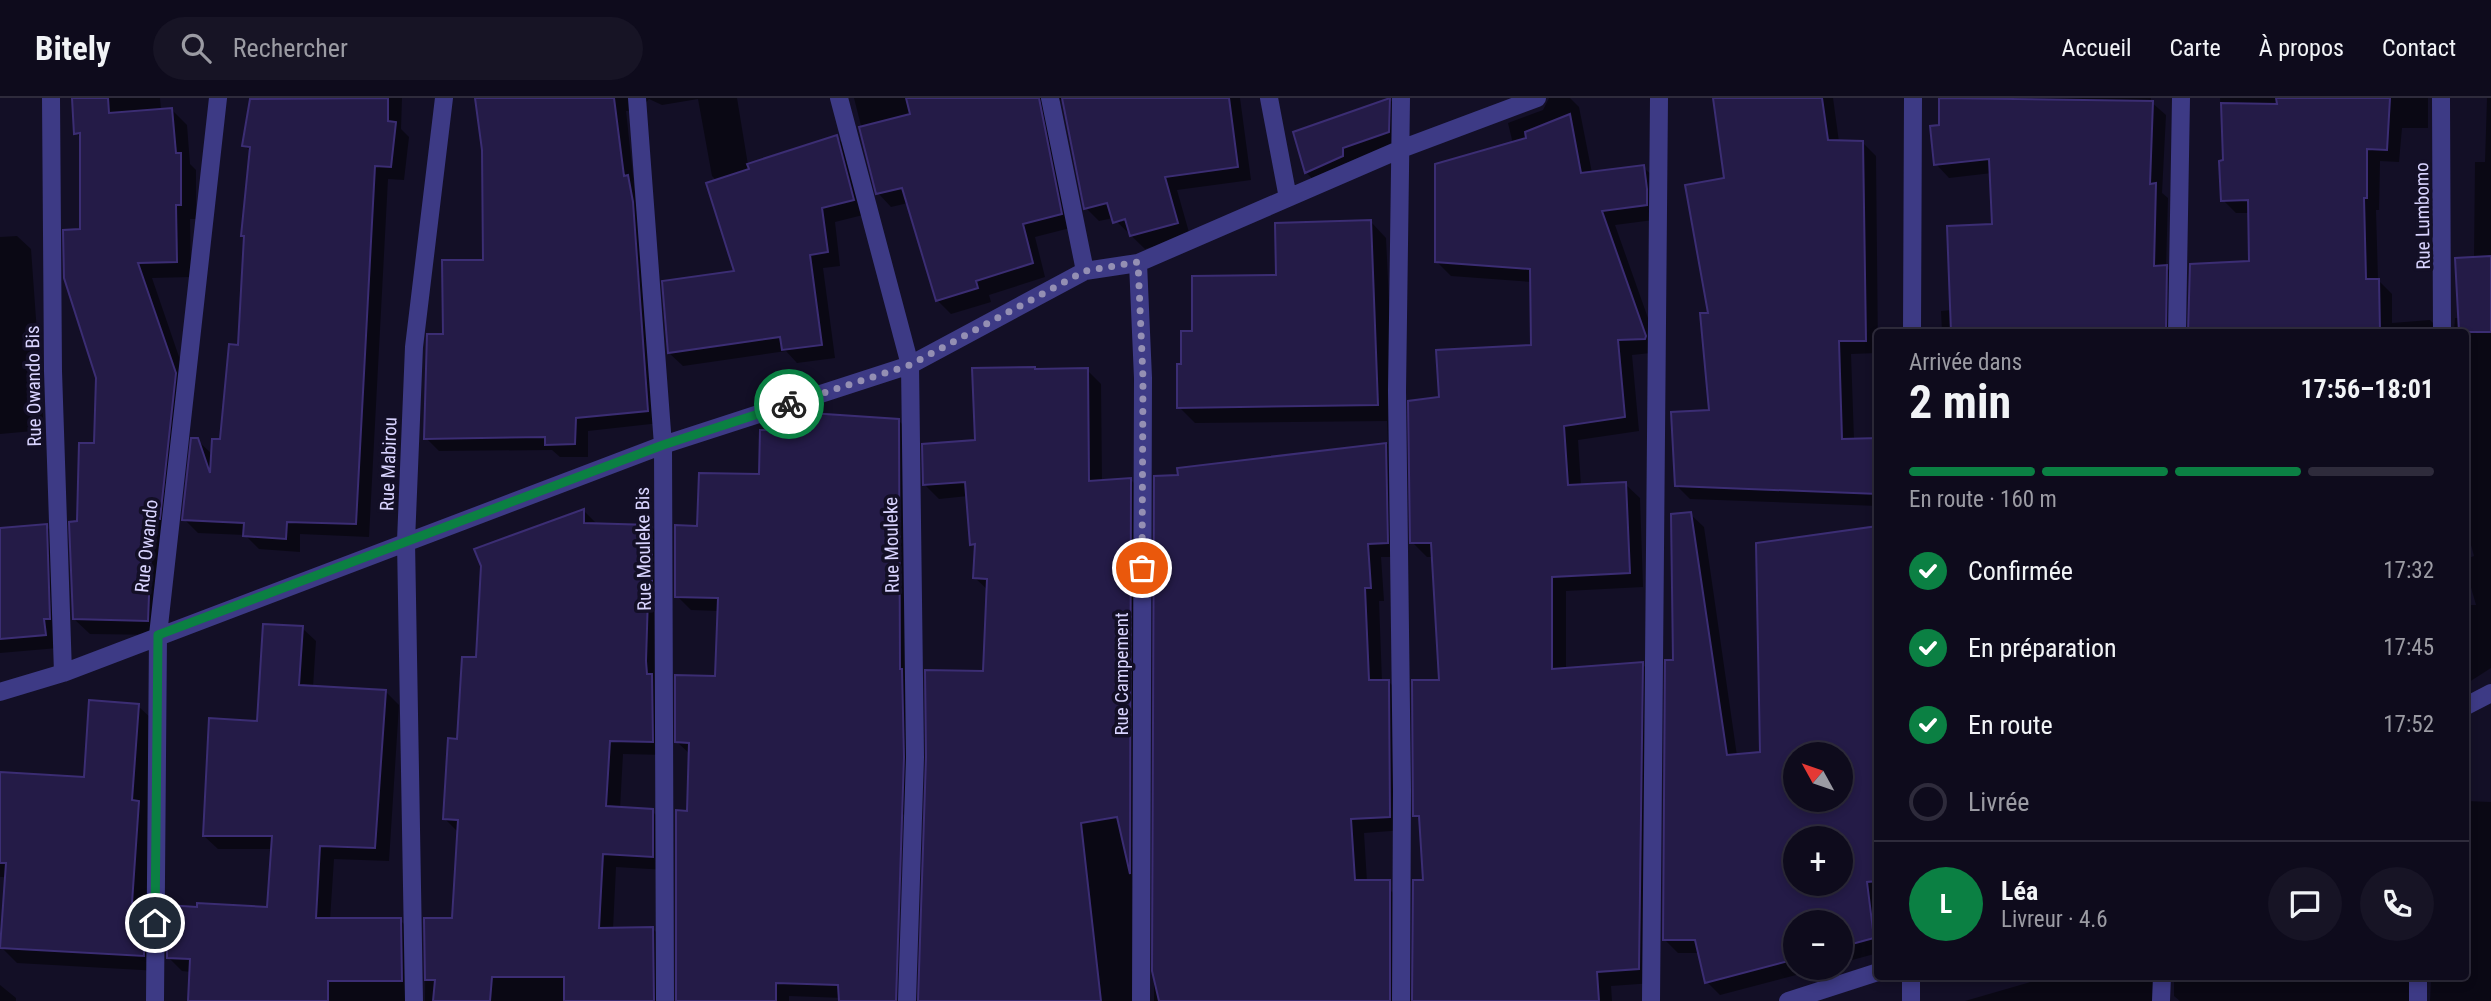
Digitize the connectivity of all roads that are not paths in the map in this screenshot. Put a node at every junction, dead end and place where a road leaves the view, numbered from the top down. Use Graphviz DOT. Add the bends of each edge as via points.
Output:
graph roads {
  1 [pos="51,98"];
  2 [pos="218,98"];
  3 [pos="444,98"];
  4 [pos="637,98"];
  5 [pos="839,98"];
  6 [pos="1049,98"];
  7 [pos="1269,98"];
  8 [pos="1401,98"];
  9 [pos="1537,98"];
  10 [pos="1659,98"];
  11 [pos="1913,98"];
  12 [pos="2181,98"];
  13 [pos="2441,98"];
  14 [pos="1401,149"];
  15 [pos="1288,198"];
  16 [pos="1138,262"];
  17 [pos="1085,271"];
  18 [pos="1912,329"];
  19 [pos="2177,329"];
  20 [pos="2442,329"];
  21 [pos="910,365"];
  22 [pos="663,445"];
  23 [pos="405,541"];
  24 [pos="158,635"];
  25 [pos="63,673"];
  26 [pos="0,692"];
  27 [pos="2491,693"];
  28 [pos="2469,704"];
  29 [pos="1874,973"];
  30 [pos="1912,980"];
  31 [pos="2162,980"];
  32 [pos="2418,980"];
  33 [pos="155,1001"];
  34 [pos="414,1001"];
  35 [pos="665,1001"];
  36 [pos="907,1001"];
  37 [pos="1141,1001"];
  38 [pos="1401,1001"];
  39 [pos="1651,1001"];
  40 [pos="1788,1001"];
  41 [pos="1911,1001"];
  42 [pos="2161,1001"];
  43 [pos="2418,1001"];
  1 -- 25 [label="street, Rue Owando Bis" via="53,371"];
  2 -- 24 [label="street, Rue Owando"];
  3 -- 23 [label="street, Rue Mabirou" via="414,347"];
  4 -- 22 [label="street, Rue Mouleke Bis"];
  5 -- 21 [label="street, Rue Mouleke"];
  6 -- 17 [label="street"];
  7 -- 15 [label="street"];
  8 -- 14 [label="street"];
  9 -- 14 [label="street"];
  10 -- 39 [label="street"];
  11 -- 18 [label="street"];
  12 -- 19 [label="street"];
  13 -- 20 [label="street, Rue Lumbomo"];
  14 -- 15 [label="street"];
  14 -- 38 [label="street" via="1396,391"];
  15 -- 16 [label="street"];
  16 -- 17 [label="street"];
  16 -- 37 [label="street, Rue Campement" via="1143,378"];
  17 -- 21 [label="street"];
  21 -- 22 [label="street"];
  21 -- 36 [label="street, Rue Mouleke" via="915,757"];
  22 -- 23 [label="street"];
  22 -- 35 [label="street, Rue Mouleke Bis"];
  23 -- 24 [label="street"];
  23 -- 34 [label="street, Rue Mabirou"];
  24 -- 25 [label="street"];
  24 -- 33 [label="street, Rue Owando"];
  25 -- 26 [label="street"];
  27 -- 28 [label="street"];
  29 -- 40 [label="street"];
  30 -- 41 [label="street"];
  31 -- 42 [label="street"];
  32 -- 43 [label="street"];
}
